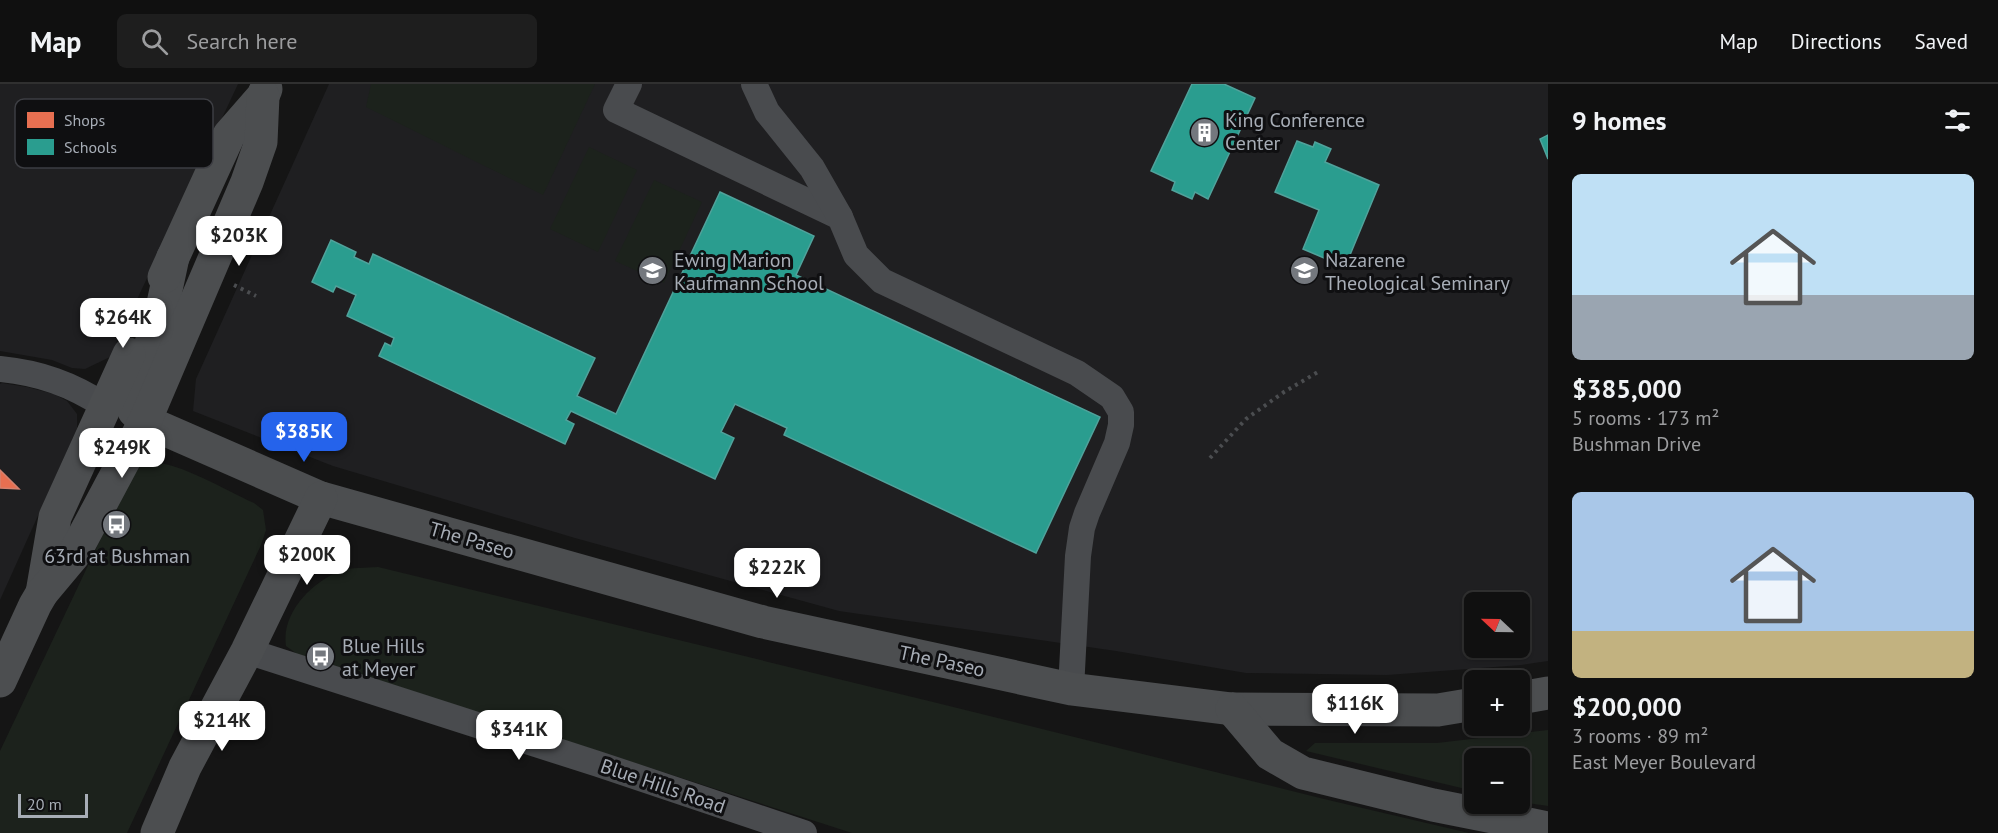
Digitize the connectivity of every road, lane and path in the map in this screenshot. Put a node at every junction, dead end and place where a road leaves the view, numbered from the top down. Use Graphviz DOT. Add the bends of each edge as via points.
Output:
graph roads {
  1 [pos="629,84"];
  2 [pos="754,84"];
  3 [pos="266,90"];
  4 [pos="840,217"];
  5 [pos="173,257"];
  6 [pos="234,285"];
  7 [pos="256,296"];
  8 [pos="0,369"];
  9 [pos="1318,372"];
  10 [pos="105,406"];
  11 [pos="145,421"];
  12 [pos="1210,458"];
  13 [pos="321,498"];
  14 [pos="73,556"];
  15 [pos="42,593"];
  16 [pos="247,651"];
  17 [pos="0,681"];
  18 [pos="1071,689"];
  19 [pos="1548,693"];
  20 [pos="1530,696"];
  21 [pos="1464,706"];
  22 [pos="1232,709"];
  23 [pos="1548,828"];
  24 [pos="157,833"];
  25 [pos="804,833"];
  1 -- 4 [label="street" via="616,110"];
  2 -- 4 [label="street" via="767,112 812,168"];
  3 -- 5 [label="main road" via="229,135"];
  3 -- 11 [label="main road" via="261,142 248,182"];
  4 -- 18 [label="street" via="856,255 882,281 1077,373 1112,398 1120,412 1117,442 1082,528"];
  5 -- 10 [label="main road"];
  5 -- 11 [label="main road" via="161,312 133,398 134,411"];
  6 -- 7 [label="path"];
  8 -- 10 [label="street" via="48,378 78,389"];
  9 -- 12 [label="path" via="1246,419"];
  10 -- 14 [label="main road" via="113,425 110,447 90,487"];
  10 -- 15 [label="main road" via="55,517"];
  11 -- 13 [label="main road, The Paseo"];
  11 -- 14 [label="main road"];
  13 -- 16 [label="main road"];
  13 -- 18 [label="main road, The Paseo" via="763,622"];
  14 -- 15 [label="main road"];
  15 -- 17 [label="main road"];
  16 -- 24 [label="main road" via="185,766"];
  16 -- 25 [label="street, Blue Hills Road"];
  18 -- 22 [label="main road, The Paseo"];
  19 -- 20 [label="main road"];
  21 -- 22 [label="main road, The Paseo" via="1438,710"];
  22 -- 23 [label="main road" via="1270,753 1303,773"];
}
